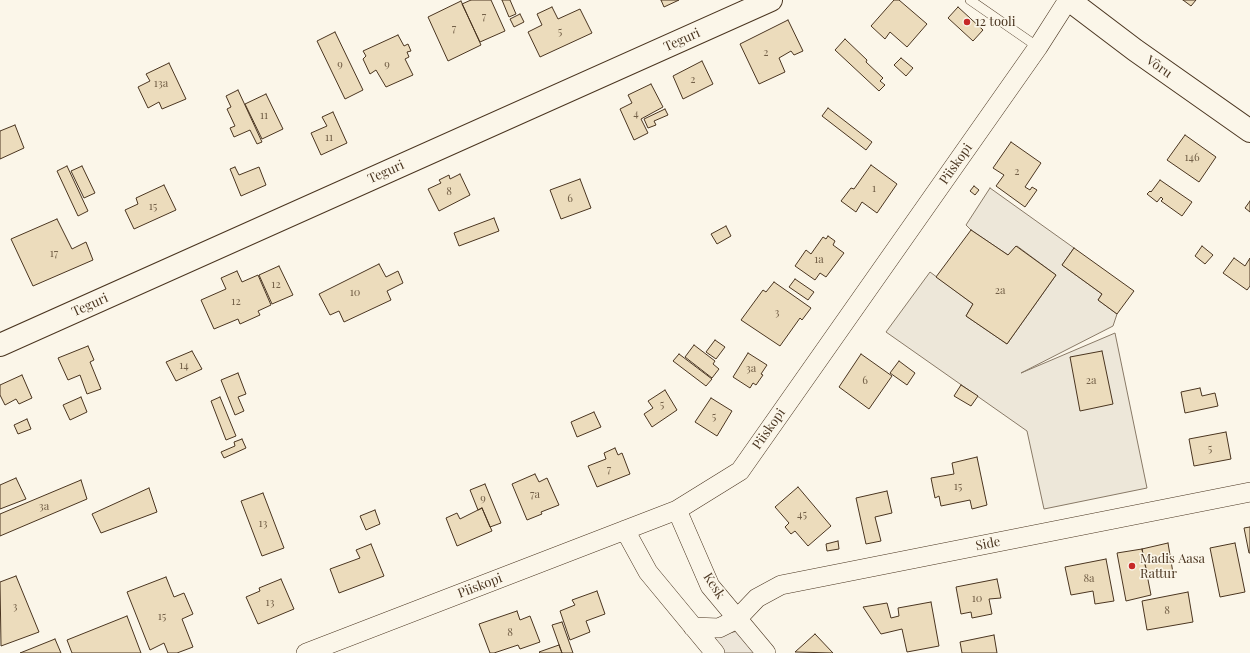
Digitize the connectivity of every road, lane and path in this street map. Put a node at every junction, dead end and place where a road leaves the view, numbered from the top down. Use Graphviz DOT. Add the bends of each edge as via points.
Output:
graph roads {
  1 [pos="772,0"];
  2 [pos="970,0"];
  3 [pos="1068,0"];
  4 [pos="1038,47"];
  5 [pos="1250,131"];
  6 [pos="0,345"];
  7 [pos="1250,492"];
  8 [pos="677,510"];
  9 [pos="625,530"];
  10 [pos="737,619"];
  11 [pos="693,627"];
  12 [pos="306,653"];
  13 [pos="715,653"];
  14 [pos="766,653"];
  1 -- 6 [label="street, Teguri"];
  2 -- 4 [label="lane"];
  3 -- 4 [label="street, Piiskopi"];
  3 -- 5 [label="street, Võru"];
  4 -- 8 [label="street, Piiskopi" via="740,471"];
  7 -- 10 [label="street, Side" via="781,585 757,598"];
  8 -- 9 [label="street, Piiskopi"];
  8 -- 10 [label="street, Kesk" via="710,586"];
  9 -- 11 [label="street" via="648,572"];
  9 -- 12 [label="street, Piiskopi"];
  10 -- 11 [label="street, Side" via="719,628"];
  10 -- 14 [label="street, Kesk"];
  11 -- 13 [label="street"];
}
